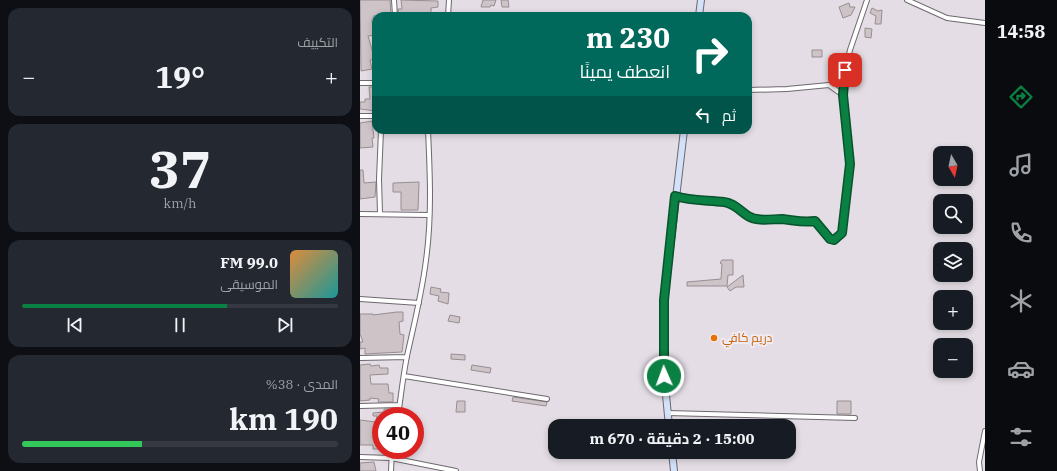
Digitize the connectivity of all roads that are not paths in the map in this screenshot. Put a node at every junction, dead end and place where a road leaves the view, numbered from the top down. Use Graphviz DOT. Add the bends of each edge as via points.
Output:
graph roads {
  1 [pos="394,0"];
  2 [pos="449,0"];
  3 [pos="701,0"];
  4 [pos="867,0"];
  5 [pos="907,0"];
  6 [pos="395,12"];
  7 [pos="448,12"];
  8 [pos="700,12"];
  9 [pos="985,23"];
  10 [pos="360,83"];
  11 [pos="372,83"];
  12 [pos="752,90"];
  13 [pos="843,95"];
  14 [pos="360,116"];
  15 [pos="372,116"];
  16 [pos="381,134"];
  17 [pos="428,134"];
  18 [pos="683,134"];
  19 [pos="675,196"];
  20 [pos="360,214"];
  21 [pos="380,214"];
  22 [pos="429,215"];
  23 [pos="360,299"];
  24 [pos="420,303"];
  25 [pos="407,357"];
  26 [pos="360,358"];
  27 [pos="404,376"];
  28 [pos="547,399"];
  29 [pos="399,405"];
  30 [pos="360,406"];
  31 [pos="667,413"];
  32 [pos="855,418"];
  33 [pos="668,419"];
  34 [pos="985,431"];
  35 [pos="360,458"];
  36 [pos="372,458"];
  37 [pos="391,459"];
  38 [pos="396,459"];
  39 [pos="673,459"];
  40 [pos="391,471"];
  41 [pos="456,471"];
  42 [pos="674,471"];
  43 [pos="980,471"];
  1 -- 6 [label="street"];
  2 -- 7 [label="street"];
  3 -- 8 [label="street"];
  4 -- 13 [label="street" via="847,62"];
  5 -- 9 [label="street" via="942,16"];
  10 -- 11 [label="street"];
  12 -- 13 [label="street" via="829,85"];
  13 -- 19 [label="street" via="850,164 842,233 834,240 830,239 815,221 762,220 749,217 739,208 725,202"];
  14 -- 15 [label="street"];
  16 -- 21 [label="street"];
  17 -- 22 [label="street" via="431,181"];
  18 -- 19 [label="street"];
  19 -- 31 [label="street" via="664,300 663,364"];
  20 -- 21 [label="street"];
  21 -- 22 [label="street"];
  22 -- 24 [label="street"];
  23 -- 24 [label="street"];
  24 -- 25 [label="street"];
  25 -- 26 [label="street"];
  25 -- 27 [label="street"];
  27 -- 28 [label="street"];
  27 -- 29 [label="street"];
  29 -- 30 [label="street"];
  31 -- 32 [label="street"];
  31 -- 33 [label="street"];
  34 -- 43 [label="street" via="978,462"];
  35 -- 36 [label="street"];
  37 -- 40 [label="street"];
  38 -- 41 [label="street"];
  39 -- 42 [label="street"];
}
